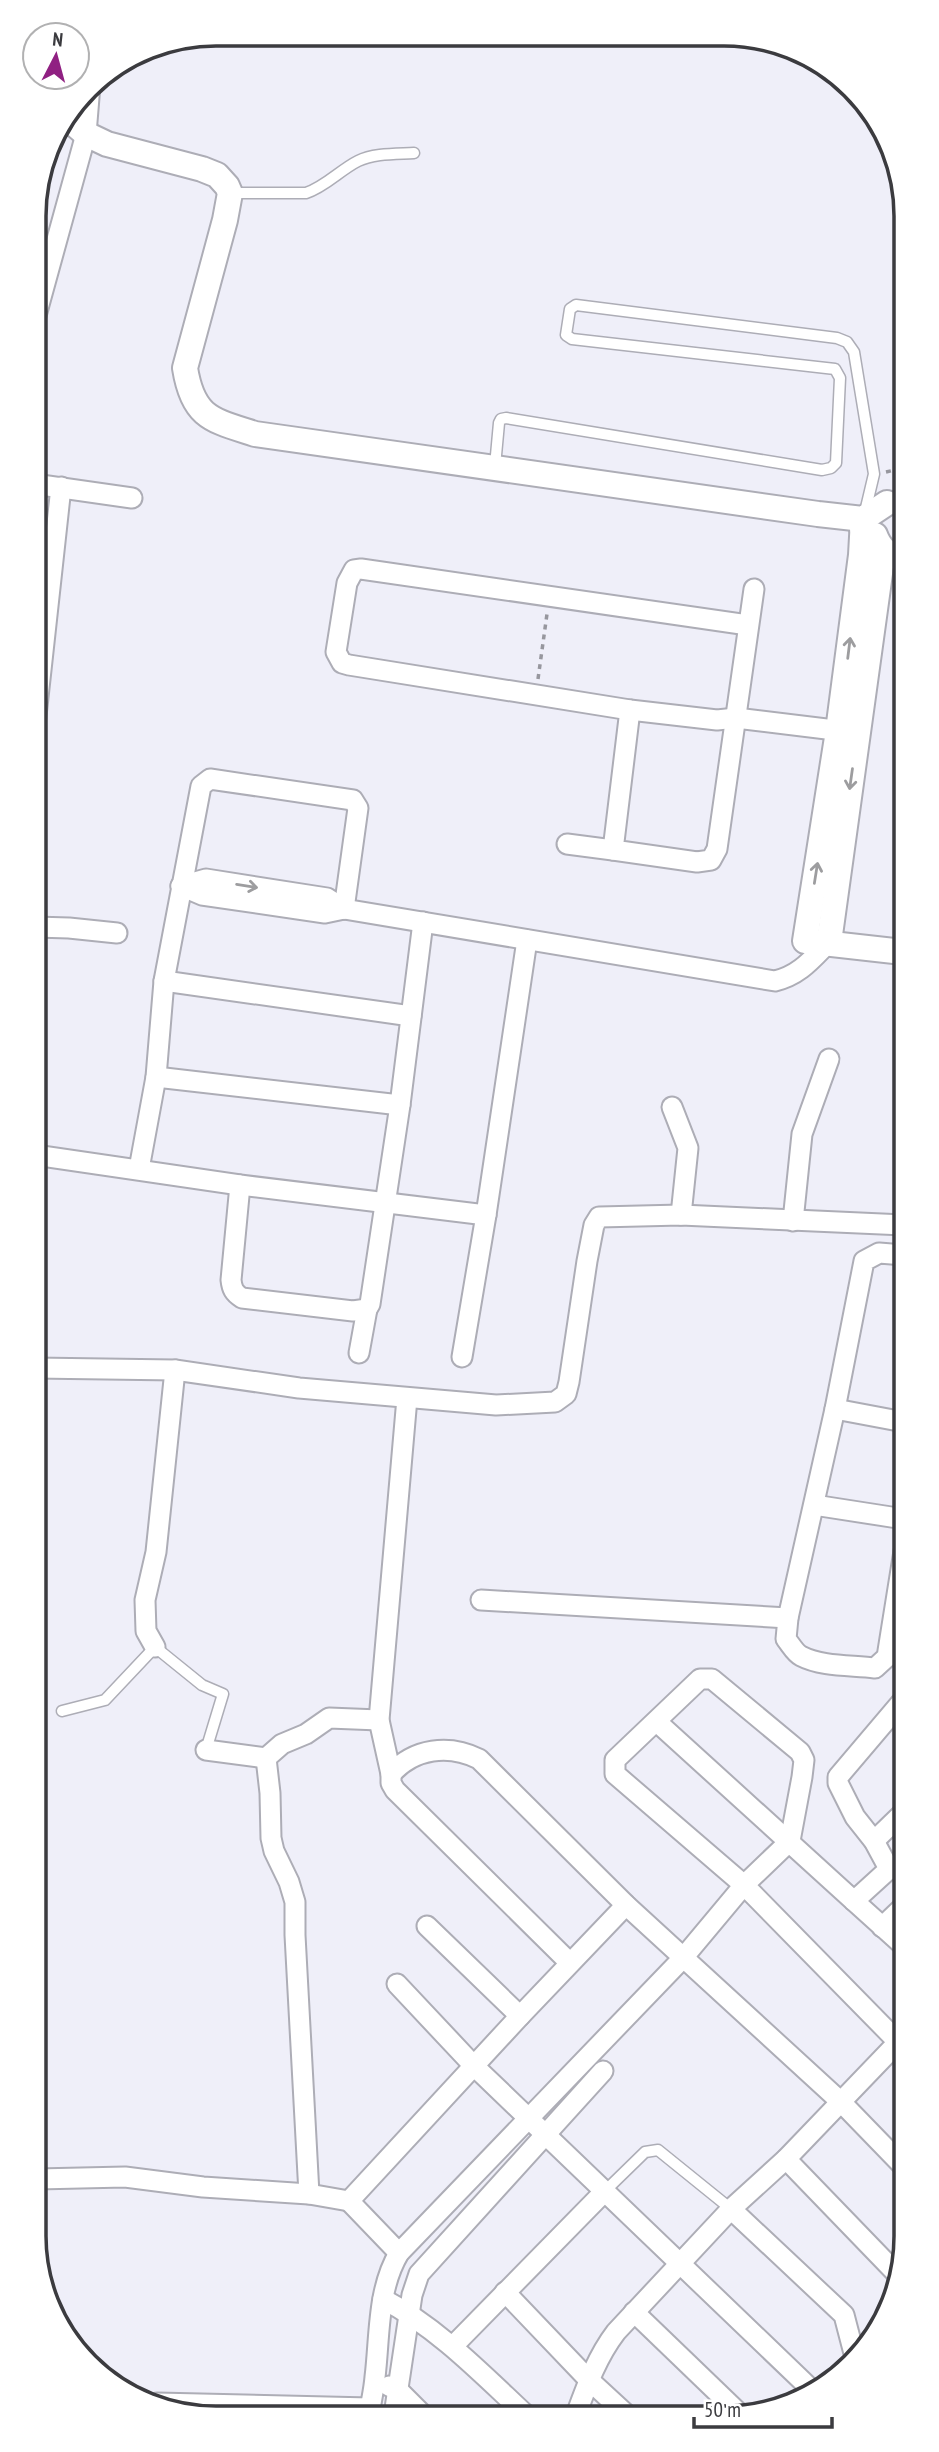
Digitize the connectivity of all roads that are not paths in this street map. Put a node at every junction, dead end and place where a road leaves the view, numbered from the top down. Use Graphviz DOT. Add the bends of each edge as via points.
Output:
graph roads {
  1 [pos="89,102"];
  2 [pos="73,123"];
  3 [pos="86,134"];
  4 [pos="414,153"];
  5 [pos="230,193"];
  6 [pos="46,279"];
  7 [pos="495,467"];
  8 [pos="46,485"];
  9 [pos="61,487"];
  10 [pos="132,498"];
  11 [pos="894,502"];
  12 [pos="868,529"];
  13 [pos="894,556"];
  14 [pos="754,589"];
  15 [pos="46,624"];
  16 [pos="748,625"];
  17 [pos="630,710"];
  18 [pos="729,723"];
  19 [pos="847,737"];
  20 [pos="567,844"];
  21 [pos="612,850"];
  22 [pos="181,886"];
  23 [pos="344,909"];
  24 [pos="424,922"];
  25 [pos="46,927"];
  26 [pos="117,933"];
  27 [pos="527,940"];
  28 [pos="815,948"];
  29 [pos="894,952"];
  30 [pos="164,981"];
  31 [pos="411,1016"];
  32 [pos="829,1059"];
  33 [pos="156,1077"];
  34 [pos="400,1105"];
  35 [pos="672,1107"];
  36 [pos="46,1156"];
  37 [pos="139,1169"];
  38 [pos="240,1185"];
  39 [pos="383,1202"];
  40 [pos="486,1215"];
  41 [pos="681,1215"];
  42 [pos="793,1221"];
  43 [pos="894,1225"];
  44 [pos="893,1254"];
  45 [pos="367,1309"];
  46 [pos="359,1353"];
  47 [pos="461,1357"];
  48 [pos="46,1368"];
  49 [pos="175,1370"];
  50 [pos="407,1398"];
  51 [pos="835,1409"];
  52 [pos="893,1420"];
  53 [pos="814,1505"];
  54 [pos="893,1517"];
  55 [pos="481,1600"];
  56 [pos="788,1618"];
  57 [pos="893,1618"];
  58 [pos="155,1647"];
  59 [pos="62,1711"];
  60 [pos="893,1712"];
  61 [pos="379,1720"];
  62 [pos="657,1722"];
  63 [pos="206,1750"];
  64 [pos="266,1759"];
  65 [pos="391,1774"];
  66 [pos="893,1822"];
  67 [pos="790,1841"];
  68 [pos="874,1841"];
  69 [pos="744,1885"];
  70 [pos="854,1901"];
  71 [pos="626,1905"];
  72 [pos="893,1916"];
  73 [pos="427,1926"];
  74 [pos="882,1927"];
  75 [pos="893,1937"];
  76 [pos="683,1958"];
  77 [pos="570,1963"];
  78 [pos="397,1984"];
  79 [pos="520,2016"];
  80 [pos="893,2032"];
  81 [pos="893,2052"];
  82 [pos="474,2066"];
  83 [pos="603,2071"];
  84 [pos="841,2102"];
  85 [pos="528,2117"];
  86 [pos="545,2133"];
  87 [pos="893,2156"];
  88 [pos="786,2159"];
  89 [pos="46,2179"];
  90 [pos="604,2192"];
  91 [pos="309,2194"];
  92 [pos="349,2201"];
  93 [pos="731,2209"];
  94 [pos="399,2253"];
  95 [pos="681,2263"];
  96 [pos="891,2267"];
  97 [pos="505,2292"];
  98 [pos="383,2299"];
  99 [pos="634,2312"];
  100 [pos="410,2313"];
  101 [pos="453,2346"];
  102 [pos="852,2347"];
  103 [pos="375,2379"];
  104 [pos="589,2380"];
  105 [pos="807,2385"];
  106 [pos="398,2390"];
  107 [pos="190,2404"];
  108 [pos="228,2406"];
  109 [pos="370,2406"];
  110 [pos="395,2406"];
  111 [pos="414,2406"];
  112 [pos="516,2406"];
  113 [pos="579,2406"];
  114 [pos="616,2406"];
  115 [pos="731,2406"];
  1 -- 3 [label="street"];
  2 -- 3 [label="street"];
  3 -- 5 [label="street" via="217,175"];
  3 -- 6 [label="street"];
  4 -- 5 [label="lane" via="361,159 306,193"];
  5 -- 7 [label="street" via="185,368 189,393 209,419 255,434"];
  7 -- 12 [label="street" via="818,514"];
  7 -- 12 [label="lane" via="499,423 506,418 822,470 836,463 840,377 835,369 572,339 566,335 572,305 837,338 848,342 854,352 874,474"];
  8 -- 9 [label="street"];
  9 -- 10 [label="street"];
  9 -- 15 [label="street"];
  11 -- 12 [label="street"];
  12 -- 13 [label="street"];
  12 -- 19 [label="street" via="861,555"];
  14 -- 16 [label="street"];
  16 -- 17 [label="street" via="361,569 350,575 336,652 342,663"];
  16 -- 18 [label="street"];
  17 -- 18 [label="street"];
  17 -- 21 [label="street"];
  18 -- 19 [label="street"];
  18 -- 21 [label="street" via="717,849 711,860"];
  19 -- 28 [label="street"];
  20 -- 21 [label="street"];
  22 -- 23 [label="street" via="206,879 327,898"];
  22 -- 23 [label="street" via="204,782 210,779 345,797 358,808"];
  22 -- 30 [label="street"];
  23 -- 24 [label="street"];
  24 -- 27 [label="street"];
  24 -- 31 [label="street"];
  25 -- 26 [label="street"];
  27 -- 28 [label="street" via="775,981 803,969"];
  27 -- 40 [label="street"];
  28 -- 29 [label="street"];
  30 -- 31 [label="street"];
  30 -- 33 [label="street"];
  31 -- 34 [label="street"];
  32 -- 42 [label="street" via="802,1134"];
  33 -- 34 [label="street"];
  33 -- 37 [label="street"];
  34 -- 39 [label="street"];
  35 -- 41 [label="street" via="688,1147"];
  36 -- 37 [label="street"];
  37 -- 38 [label="street"];
  38 -- 39 [label="street"];
  38 -- 45 [label="street" via="232,1280 236,1294 353,1311"];
  39 -- 40 [label="street"];
  39 -- 45 [label="street"];
  40 -- 47 [label="street"];
  41 -- 42 [label="street"];
  41 -- 50 [label="street" via="599,1217 587,1261 569,1382 566,1394 555,1402 496,1405"];
  42 -- 43 [label="street"];
  44 -- 51 [label="street" via="879,1253 864,1261"];
  45 -- 46 [label="street"];
  48 -- 49 [label="street"];
  49 -- 50 [label="street"];
  49 -- 58 [label="street" via="156,1552 145,1600 146,1631"];
  50 -- 61 [label="street"];
  51 -- 52 [label="street"];
  51 -- 53 [label="street"];
  53 -- 54 [label="street"];
  53 -- 56 [label="street"];
  55 -- 56 [label="street"];
  56 -- 57 [label="street" via="786,1640 800,1656 875,1668 887,1657"];
  58 -- 59 [label="lane" via="105,1700"];
  58 -- 63 [label="lane" via="202,1685 223,1694"];
  60 -- 68 [label="street" via="838,1777 855,1817"];
  61 -- 64 [label="street" via="329,1718 282,1744"];
  61 -- 65 [label="street"];
  62 -- 67 [label="street"];
  62 -- 67 [label="street" via="700,1679 712,1679 800,1752 804,1760"];
  62 -- 69 [label="street" via="615,1760 615,1774"];
  63 -- 64 [label="street"];
  64 -- 91 [label="street" via="274,1851 295,1902"];
  65 -- 71 [label="street" via="422,1753 444,1749 479,1759"];
  65 -- 77 [label="street" via="391,1783 402,1797"];
  66 -- 68 [label="street"];
  67 -- 69 [label="street"];
  67 -- 70 [label="street"];
  68 -- 70 [label="street" via="887,1871"];
  69 -- 76 [label="street"];
  69 -- 80 [label="street"];
  70 -- 74 [label="street"];
  71 -- 76 [label="street"];
  71 -- 77 [label="street"];
  72 -- 74 [label="street"];
  73 -- 79 [label="street"];
  74 -- 75 [label="street"];
  76 -- 84 [label="street"];
  76 -- 85 [label="street"];
  77 -- 79 [label="street"];
  78 -- 82 [label="street"];
  79 -- 82 [label="street"];
  81 -- 84 [label="street"];
  82 -- 85 [label="street"];
  82 -- 92 [label="street"];
  83 -- 86 [label="street"];
  84 -- 87 [label="street"];
  84 -- 88 [label="street"];
  85 -- 86 [label="street"];
  85 -- 94 [label="street"];
  86 -- 90 [label="street"];
  86 -- 100 [label="street" via="426,2265 415,2284"];
  88 -- 93 [label="street"];
  88 -- 96 [label="street"];
  89 -- 91 [label="street" via="125,2177"];
  90 -- 93 [label="lane" via="645,2152 658,2150"];
  90 -- 95 [label="street"];
  90 -- 97 [label="street"];
  91 -- 92 [label="street"];
  92 -- 94 [label="street"];
  93 -- 95 [label="street"];
  93 -- 102 [label="street" via="844,2315"];
  94 -- 98 [label="street"];
  95 -- 99 [label="street"];
  95 -- 105 [label="street"];
  97 -- 101 [label="street"];
  97 -- 104 [label="street"];
  98 -- 100 [label="street"];
  98 -- 103 [label="street"];
  99 -- 104 [label="street" via="604,2349"];
  99 -- 115 [label="street"];
  100 -- 101 [label="street"];
  100 -- 106 [label="street"];
  101 -- 112 [label="street"];
  103 -- 106 [label="street"];
  103 -- 109 [label="street"];
  104 -- 113 [label="street"];
  104 -- 114 [label="street"];
  106 -- 110 [label="street"];
  106 -- 111 [label="street"];
  107 -- 108 [label="street"];
}
